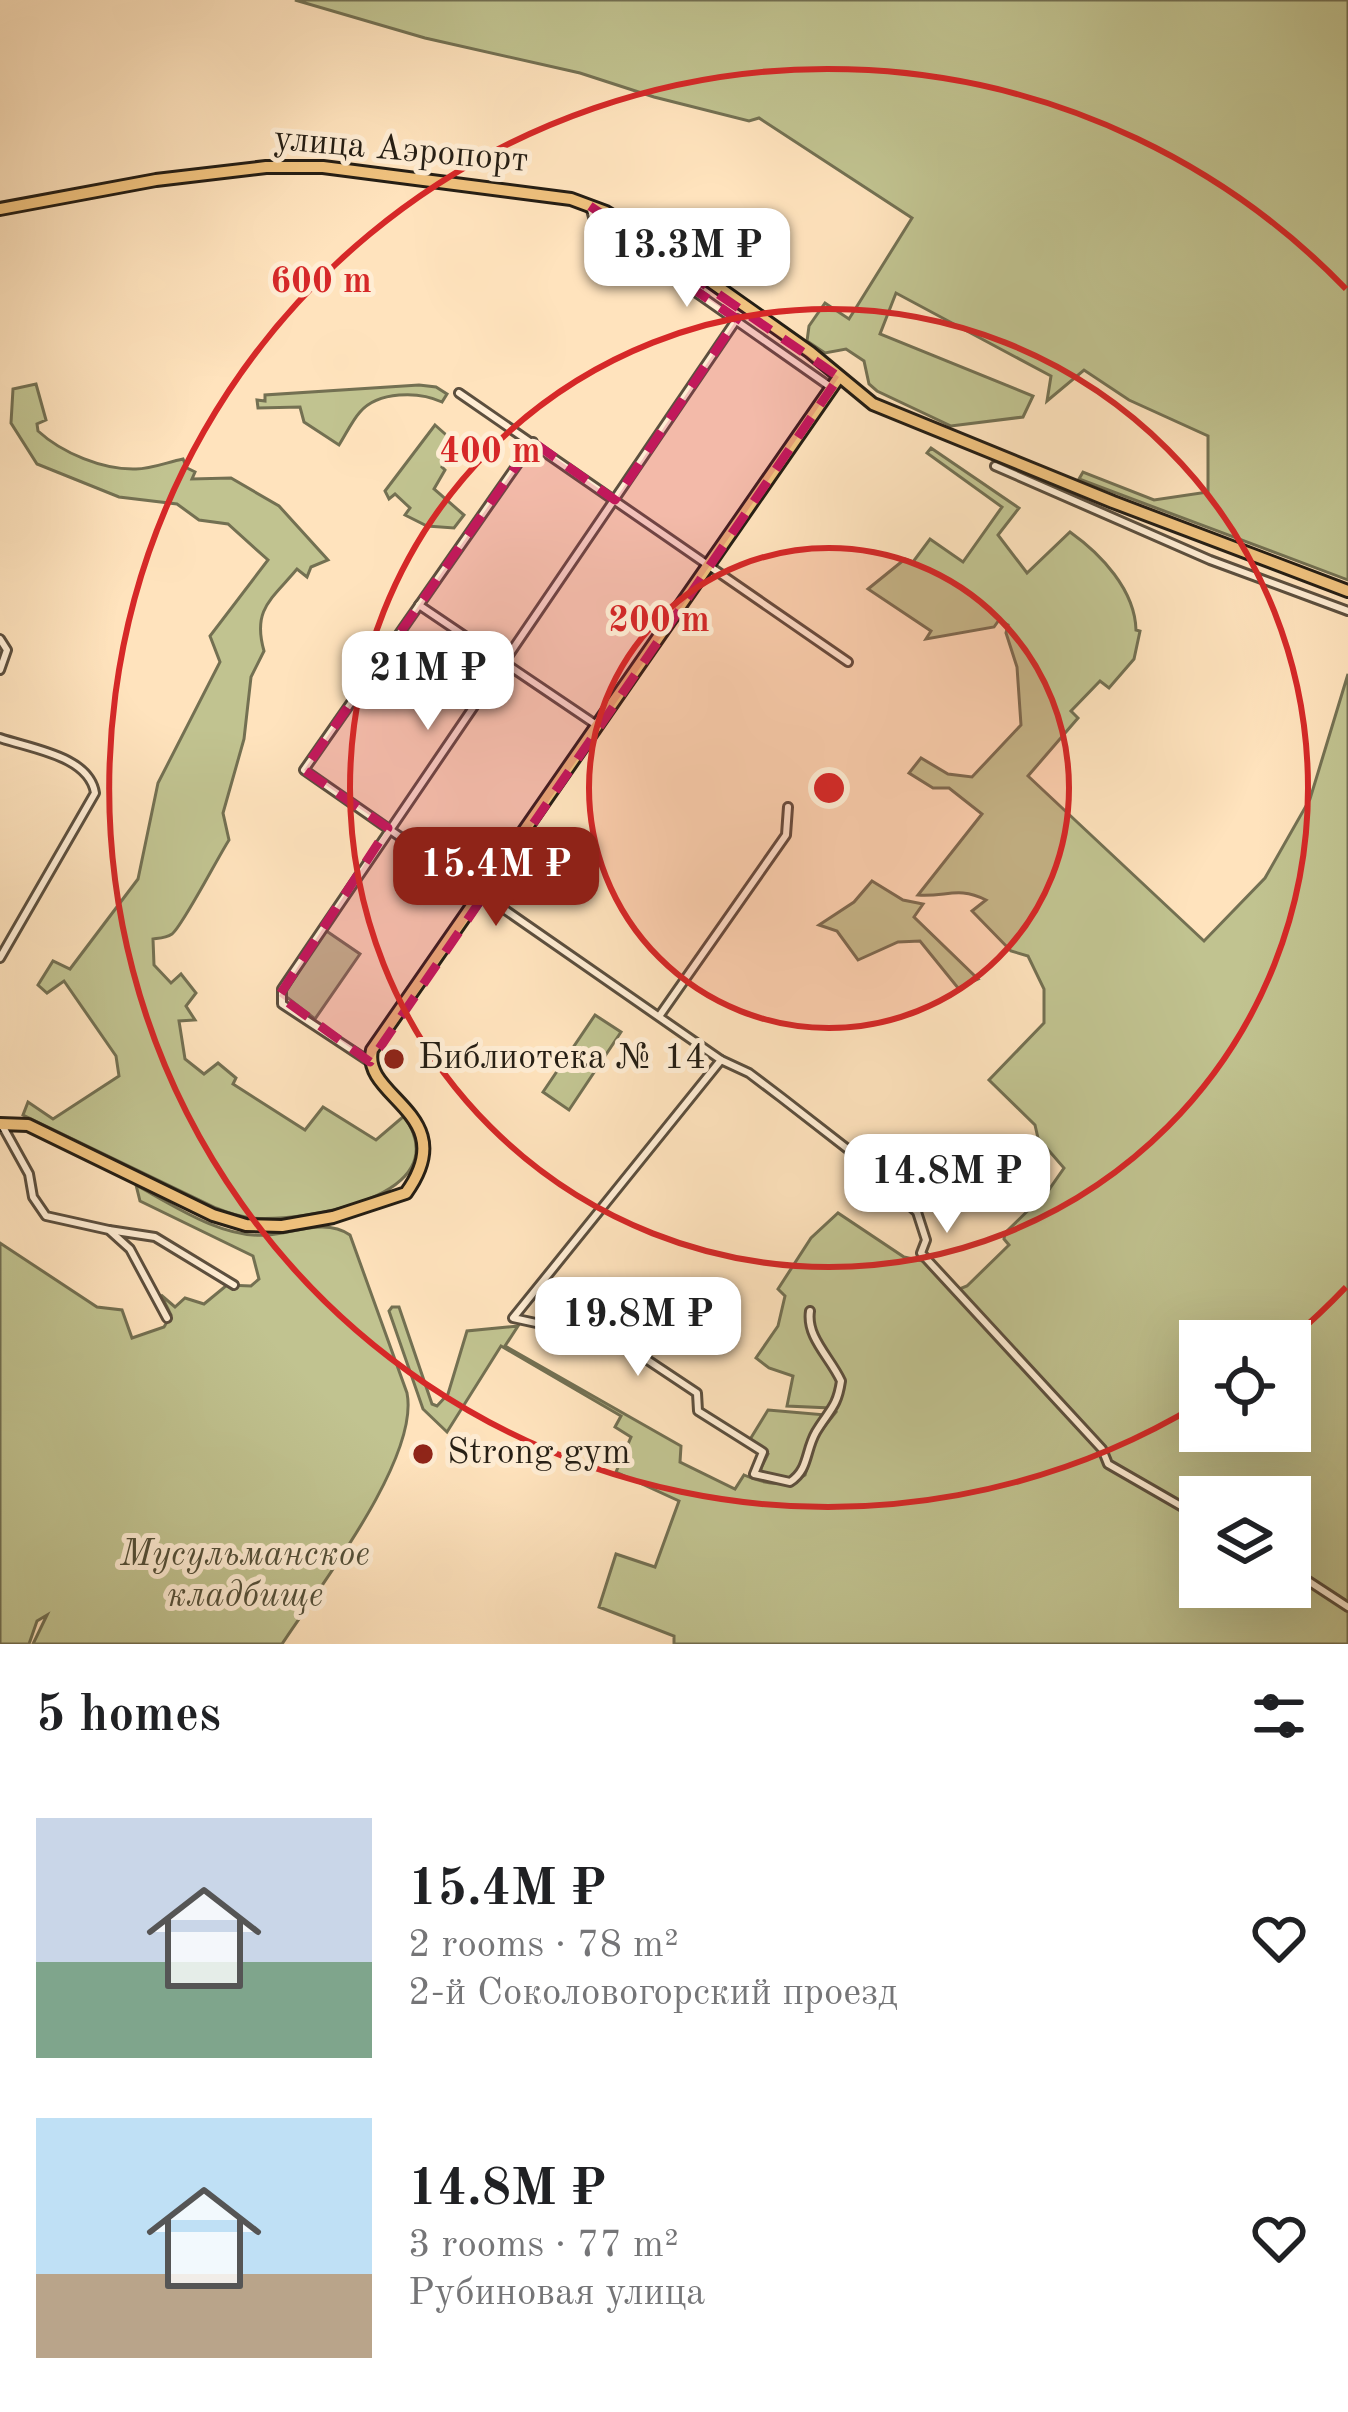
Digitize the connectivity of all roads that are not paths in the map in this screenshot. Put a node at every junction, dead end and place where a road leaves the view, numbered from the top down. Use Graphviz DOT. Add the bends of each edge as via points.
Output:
graph roads {
  1 [pos="590,206"];
  2 [pos="0,209"];
  3 [pos="737,319"];
  4 [pos="836,382"];
  5 [pos="459,393"];
  6 [pos="533,442"];
  7 [pos="995,466"];
  8 [pos="615,500"];
  9 [pos="709,564"];
  10 [pos="1348,591"];
  11 [pos="419,605"];
  12 [pos="1348,611"];
  13 [pos="0,639"];
  14 [pos="503,662"];
  15 [pos="848,662"];
  16 [pos="0,670"];
  17 [pos="596,725"];
  18 [pos="0,738"];
  19 [pos="788,807"];
  20 [pos="388,828"];
  21 [pos="481,893"];
  22 [pos="0,958"];
  23 [pos="660,1015"];
  24 [pos="370,1058"];
  25 [pos="722,1060"];
  26 [pos="1,1123"];
  27 [pos="109,1230"];
  28 [pos="235,1285"];
  29 [pos="810,1311"];
  30 [pos="167,1318"];
  31 [pos="1179,1504"];
  32 [pos="1311,1583"];
  33 [pos="1348,1607"];
  1 -- 2 [label="main road, улица Аэропорт" via="460,182 266,167"];
  1 -- 3 [label="street" via="594,221"];
  1 -- 4 [label="main road, улица Аэропорт" via="794,340"];
  3 -- 4 [label="street"];
  3 -- 8 [label="street"];
  4 -- 9 [label="main road"];
  4 -- 10 [label="main road, улица Аэропорт" via="889,412"];
  5 -- 6 [label="street"];
  6 -- 8 [label="street"];
  6 -- 11 [label="street"];
  7 -- 12 [label="street"];
  8 -- 9 [label="street"];
  8 -- 14 [label="street"];
  9 -- 15 [label="street"];
  9 -- 17 [label="main road"];
  11 -- 14 [label="street"];
  11 -- 20 [label="street" via="304,770"];
  13 -- 16 [label="street" via="7,650"];
  14 -- 17 [label="street"];
  14 -- 20 [label="street"];
  17 -- 21 [label="main road"];
  18 -- 22 [label="street" via="79,765 93,777 95,793"];
  19 -- 23 [label="street" via="786,836"];
  20 -- 21 [label="street"];
  20 -- 24 [label="street" via="280,1000"];
  21 -- 23 [label="street"];
  21 -- 24 [label="main road"];
  23 -- 25 [label="street"];
  24 -- 26 [label="main road" via="422,1136 415,1180 392,1201 299,1223 232,1222 28,1125"];
  25 -- 29 [label="street" via="513,1318 619,1341 697,1393 698,1411 763,1452 754,1474 790,1482 802,1474 814,1435 837,1405 841,1381 808,1325"];
  25 -- 31 [label="street" via="854,1154 917,1212 922,1253 1108,1464"];
  26 -- 27 [label="street" via="46,1216"];
  27 -- 28 [label="street" via="155,1237"];
  27 -- 30 [label="street" via="130,1249"];
  32 -- 33 [label="street"];
}
